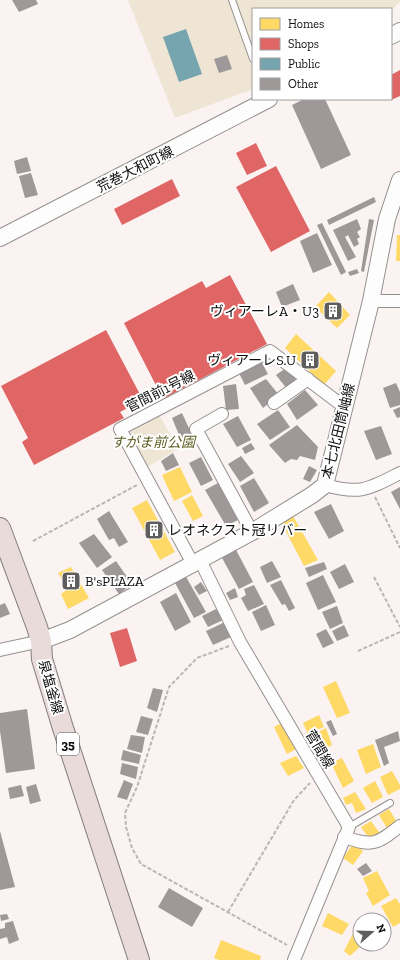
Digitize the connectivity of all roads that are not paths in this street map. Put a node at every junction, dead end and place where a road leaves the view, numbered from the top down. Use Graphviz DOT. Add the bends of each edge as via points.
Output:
graph roads {
  1 [pos="232,0"];
  2 [pos="252,56"];
  3 [pos="266,100"];
  4 [pos="400,180"];
  5 [pos="0,238"];
  6 [pos="400,300"];
  7 [pos="371,301"];
  8 [pos="308,379"];
  9 [pos="274,403"];
  10 [pos="343,406"];
  11 [pos="222,414"];
  12 [pos="400,473"];
  13 [pos="325,485"];
  14 [pos="0,528"];
  15 [pos="252,532"];
  16 [pos="196,562"];
  17 [pos="41,641"];
  18 [pos="0,650"];
  19 [pos="390,803"];
  20 [pos="400,826"];
  21 [pos="346,832"];
  22 [pos="296,955"];
  23 [pos="140,960"];
  1 -- 2 [label="lane"];
  3 -- 5 [label="street, 荒巻大和町線"];
  4 -- 7 [label="street, 本七北田筒岫線" via="387,219"];
  6 -- 7 [label="street"];
  7 -- 10 [label="street, 本七北田筒岫線"];
  8 -- 9 [label="street"];
  8 -- 10 [label="street, 菅間前1号線"];
  8 -- 16 [label="street, 菅間前1号線" via="270,351 120,429"];
  10 -- 13 [label="street, 本七北田筒岫線"];
  11 -- 15 [label="street" via="196,429"];
  12 -- 13 [label="street" via="372,488 354,491"];
  13 -- 15 [label="street, 本七北田筒岫線"];
  14 -- 17 [label="main road, 泉塩釜線 / 35"];
  15 -- 16 [label="street, 本七北田筒岫線"];
  16 -- 17 [label="street, 本七北田筒岫線" via="70,630"];
  16 -- 21 [label="street, 菅間線" via="318,776"];
  17 -- 18 [label="street"];
  17 -- 23 [label="main road, 泉塩釜線 / 35" via="42,659 62,725"];
  19 -- 21 [label="lane"];
  20 -- 21 [label="street" via="378,842 364,844"];
  21 -- 22 [label="street"];
}
